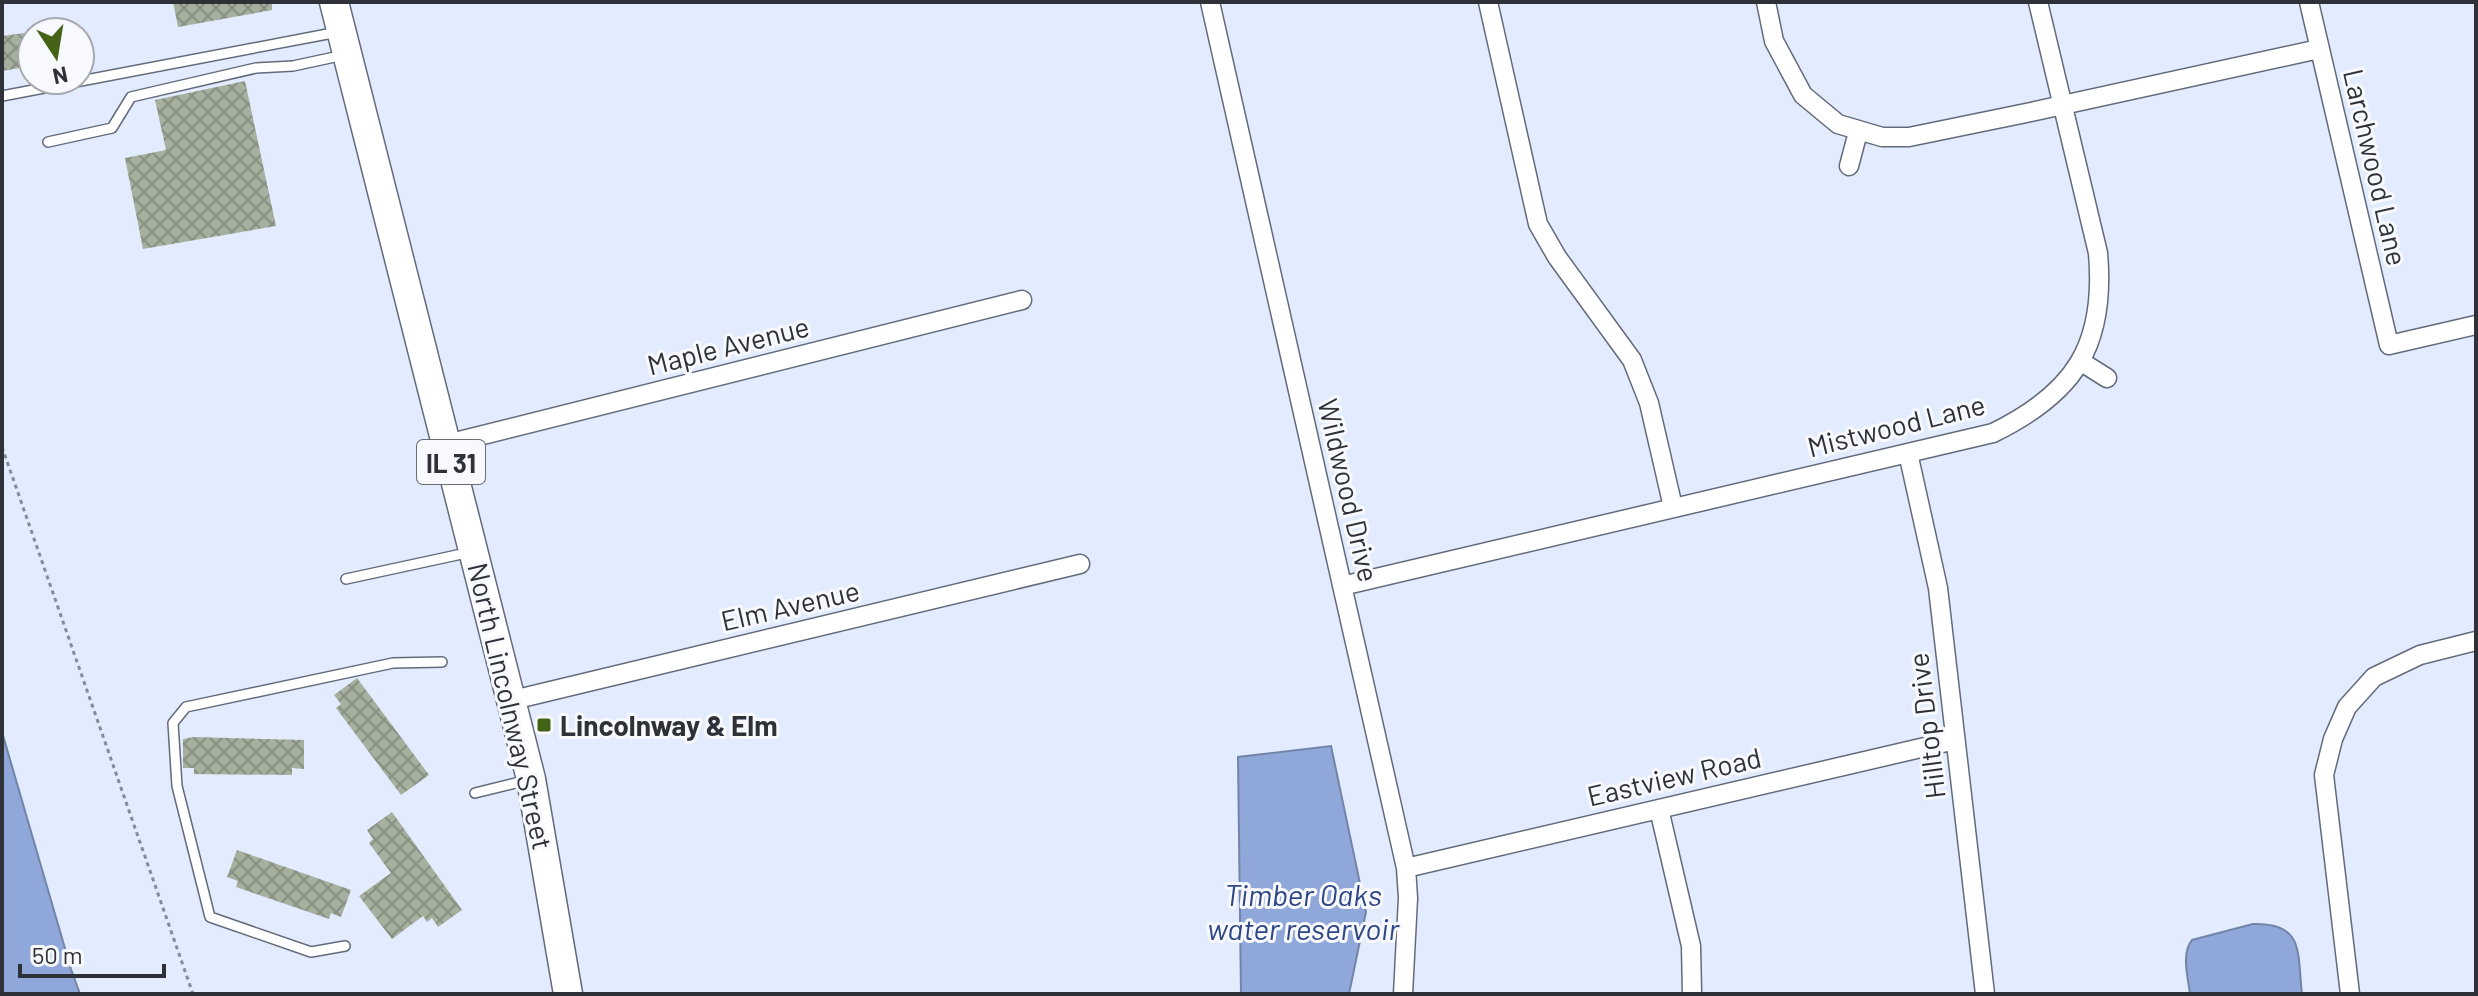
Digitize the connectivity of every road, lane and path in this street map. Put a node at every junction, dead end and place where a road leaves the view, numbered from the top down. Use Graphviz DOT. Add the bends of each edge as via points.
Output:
graph roads {
  1 [pos="334,2"];
  2 [pos="1210,2"];
  3 [pos="1488,2"];
  4 [pos="1766,2"];
  5 [pos="2038,2"];
  6 [pos="2309,2"];
  7 [pos="345,43"];
  8 [pos="2319,49"];
  9 [pos="2,96"];
  10 [pos="2063,106"];
  11 [pos="1858,132"];
  12 [pos="48,142"];
  13 [pos="1849,166"];
  14 [pos="1022,300"];
  15 [pos="2476,325"];
  16 [pos="2080,361"];
  17 [pos="2107,378"];
  18 [pos="447,444"];
  19 [pos="2,447"];
  20 [pos="1908,453"];
  21 [pos="1673,507"];
  22 [pos="474,551"];
  23 [pos="1080,564"];
  24 [pos="346,579"];
  25 [pos="1342,586"];
  26 [pos="2476,641"];
  27 [pos="442,662"];
  28 [pos="513,700"];
  29 [pos="1955,740"];
  30 [pos="531,779"];
  31 [pos="475,793"];
  32 [pos="1659,809"];
  33 [pos="1406,868"];
  34 [pos="345,946"];
  35 [pos="193,994"];
  36 [pos="568,994"];
  37 [pos="1403,994"];
  38 [pos="1692,994"];
  39 [pos="1985,994"];
  40 [pos="2350,994"];
  1 -- 7 [label="main road, North Lincolnway Street / IL 31"];
  2 -- 25 [label="street, Wildwood Drive"];
  3 -- 21 [label="street" via="1538,224 1632,360 1649,403"];
  4 -- 11 [label="street" via="1774,41 1803,95 1838,124"];
  5 -- 10 [label="street, Mistwood Lane"];
  6 -- 8 [label="street, Larchwood Lane"];
  7 -- 9 [label="lane"];
  7 -- 12 [label="lane" via="293,66 256,68 131,97 112,128"];
  7 -- 18 [label="main road, North Lincolnway Street / IL 31"];
  8 -- 10 [label="street"];
  8 -- 15 [label="street, Larchwood Lane" via="2389,345"];
  10 -- 11 [label="street" via="1909,137"];
  10 -- 16 [label="street, Mistwood Lane" via="2100,277 2093,332"];
  11 -- 13 [label="street"];
  14 -- 18 [label="street, Maple Avenue"];
  16 -- 17 [label="street"];
  16 -- 20 [label="street, Mistwood Lane" via="2032,414 1993,433"];
  18 -- 22 [label="main road, North Lincolnway Street / IL 31"];
  19 -- 35 [label="path"];
  20 -- 21 [label="street, Mistwood Lane"];
  20 -- 29 [label="street, Hilltop Drive" via="1938,588"];
  21 -- 25 [label="street, Mistwood Lane"];
  22 -- 24 [label="lane"];
  22 -- 28 [label="main road, North Lincolnway Street / IL 31"];
  23 -- 28 [label="street, Elm Avenue"];
  25 -- 33 [label="street, Wildwood Drive"];
  26 -- 40 [label="street" via="2420,655 2374,677 2347,707 2333,739 2325,788"];
  27 -- 34 [label="lane" via="393,663 186,707 173,723 177,786 210,917 311,952"];
  28 -- 30 [label="main road, North Lincolnway Street / IL 31"];
  29 -- 32 [label="street, Eastview Road"];
  29 -- 39 [label="street, Hilltop Drive"];
  30 -- 31 [label="lane"];
  30 -- 36 [label="main road, North Lincolnway Street / IL 31"];
  32 -- 33 [label="street, Eastview Road"];
  32 -- 38 [label="street" via="1691,946"];
  33 -- 37 [label="street, Wildwood Drive"];
}
